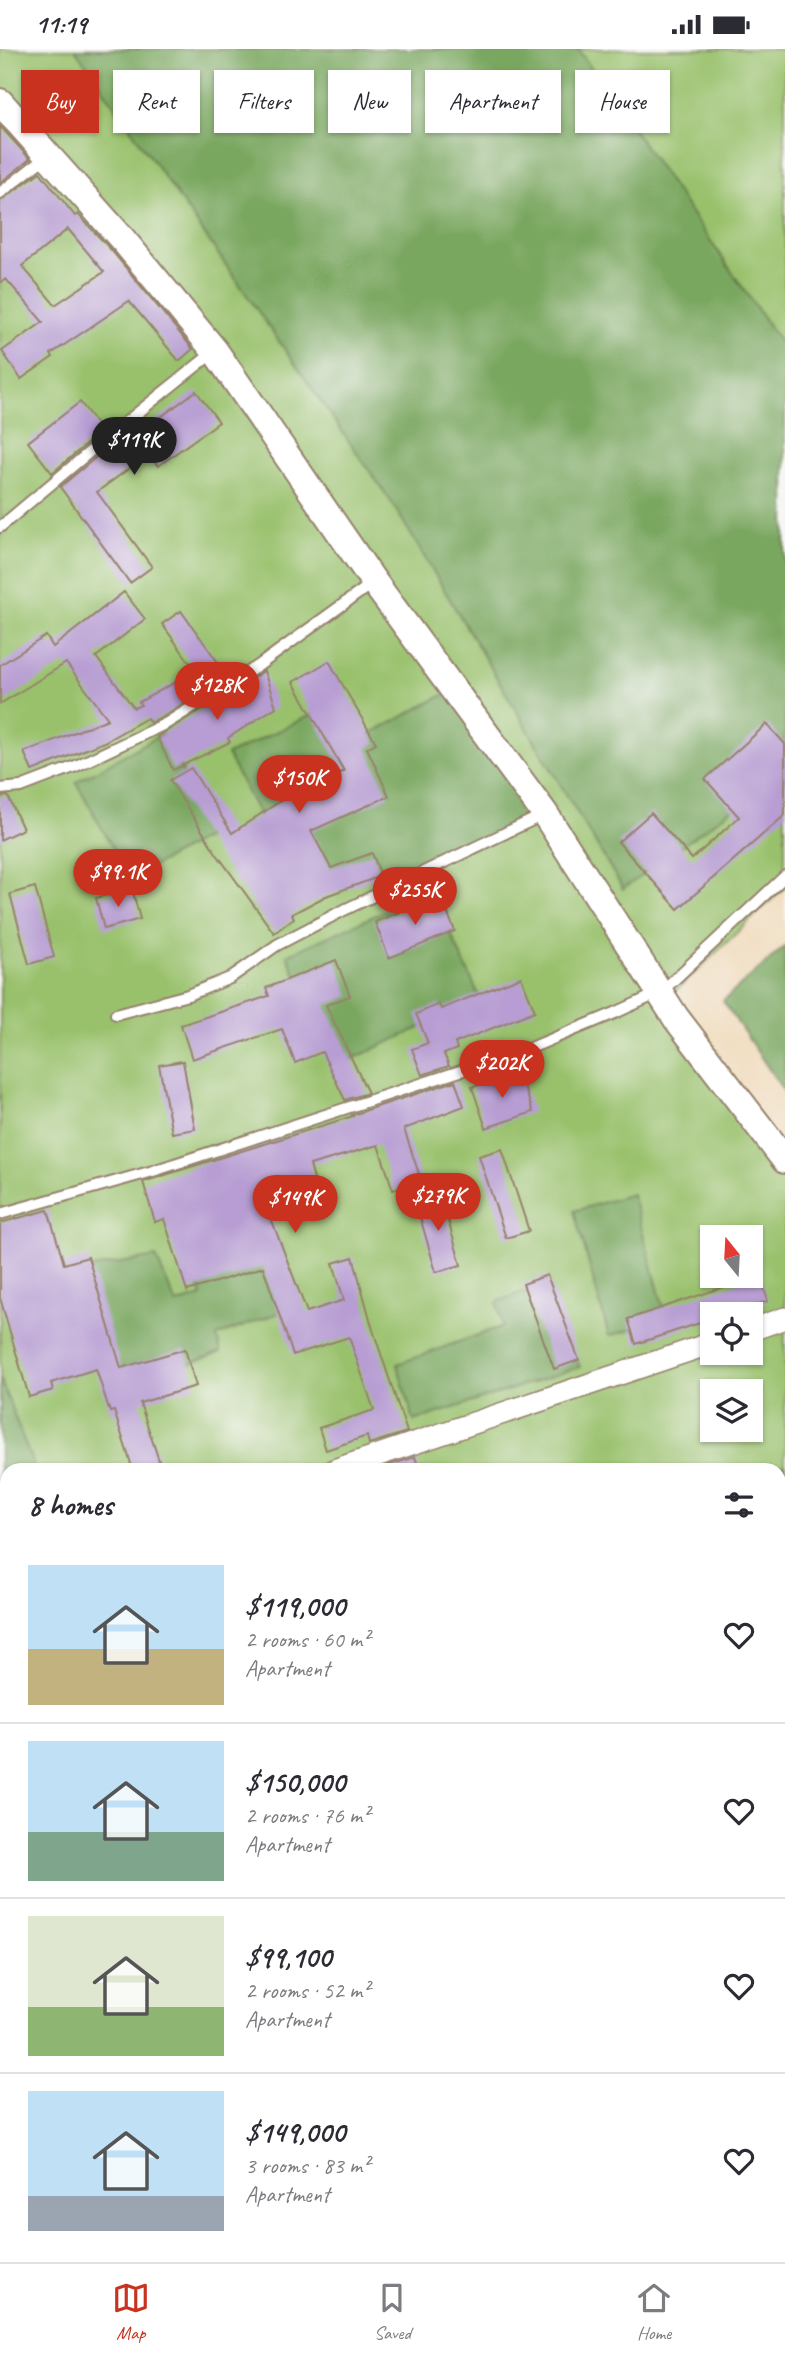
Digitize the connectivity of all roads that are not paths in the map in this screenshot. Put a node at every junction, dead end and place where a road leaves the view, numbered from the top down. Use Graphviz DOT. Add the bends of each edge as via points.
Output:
graph roads {
  1 [pos="0,102"];
  2 [pos="47,157"];
  3 [pos="0,193"];
  4 [pos="215,351"];
  5 [pos="0,527"];
  6 [pos="374,582"];
  7 [pos="0,789"];
  8 [pos="545,814"];
  9 [pos="785,876"];
  10 [pos="661,992"];
  11 [pos="116,1014"];
  12 [pos="785,1160"];
  13 [pos="0,1214"];
  14 [pos="785,1318"];
  15 [pos="763,1326"];
  16 [pos="700,1347"];
  17 [pos="355,1463"];
  1 -- 2 [label="street"];
  2 -- 3 [label="lane"];
  2 -- 4 [label="street"];
  4 -- 5 [label="lane"];
  4 -- 6 [label="street"];
  6 -- 7 [label="lane" via="258,666 167,723 76,766 22,787"];
  6 -- 8 [label="street"];
  8 -- 10 [label="street"];
  8 -- 11 [label="lane" via="342,911 277,945 230,978 188,995"];
  9 -- 10 [label="lane"];
  10 -- 12 [label="street" via="697,1047"];
  10 -- 13 [label="lane" via="528,1049 153,1171"];
  14 -- 15 [label="street"];
  16 -- 17 [label="street"];
}
